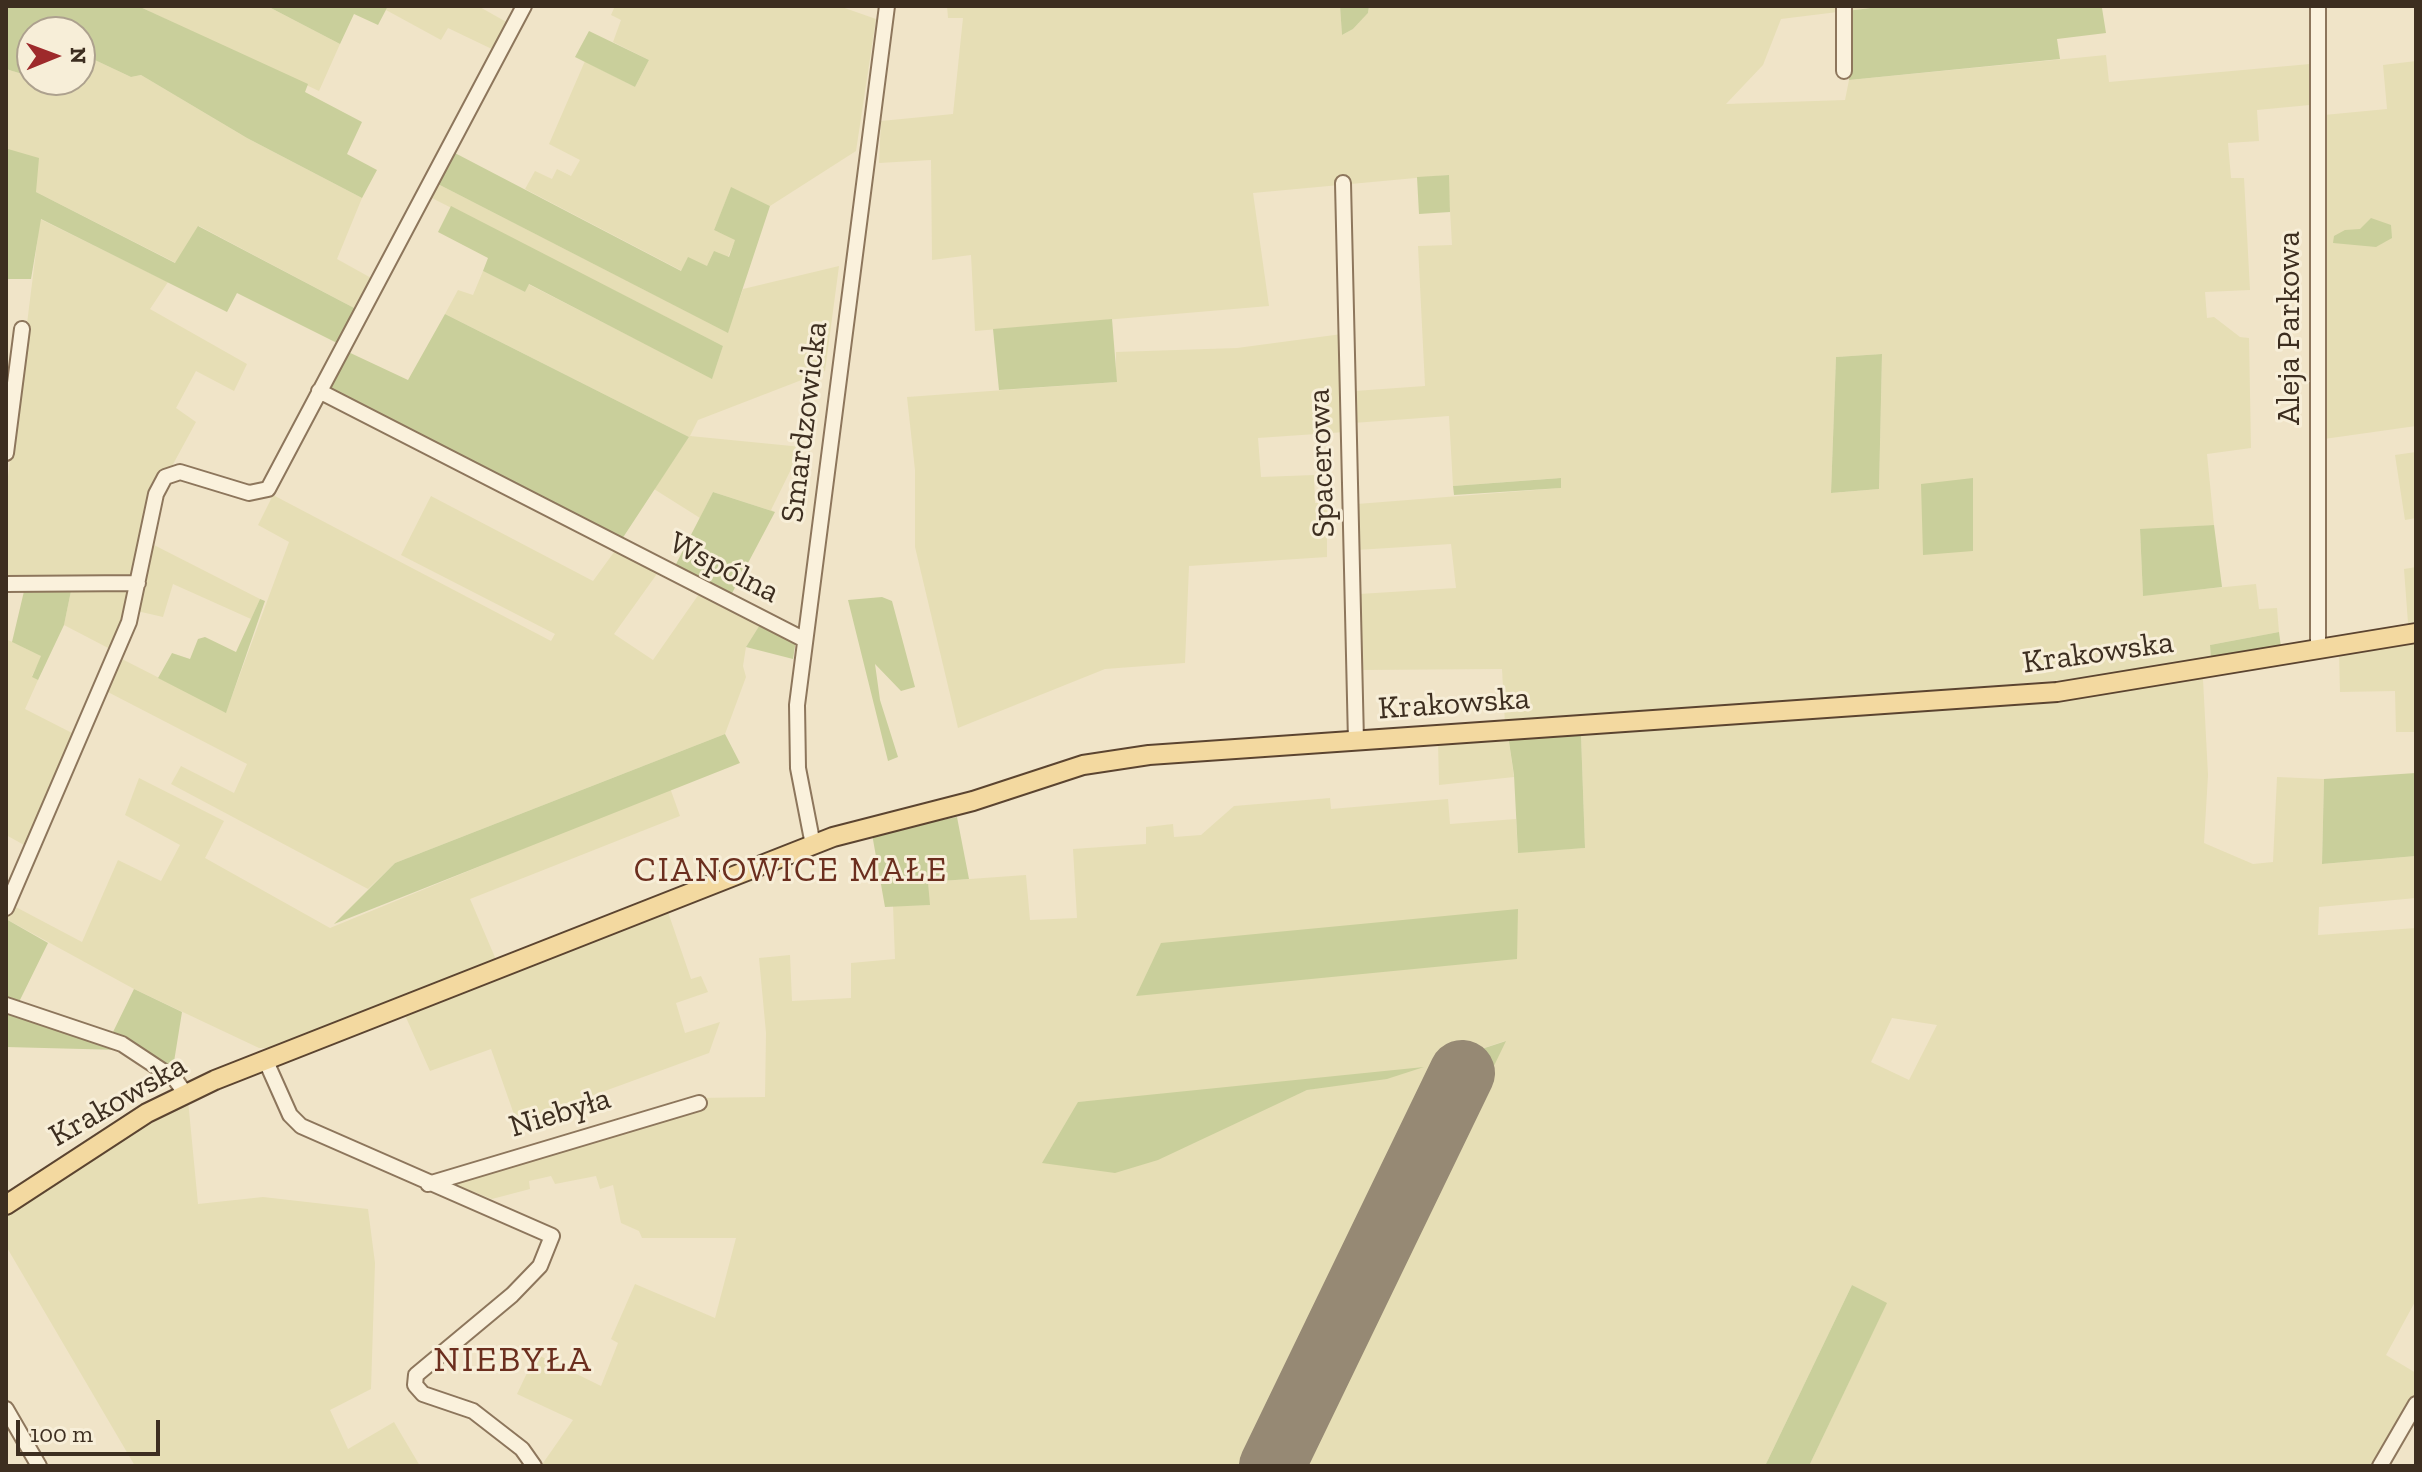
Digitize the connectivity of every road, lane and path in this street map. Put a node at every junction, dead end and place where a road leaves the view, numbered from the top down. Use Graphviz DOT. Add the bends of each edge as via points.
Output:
graph roads {
  1 [pos="524,6"];
  2 [pos="887,6"];
  3 [pos="1844,6"];
  4 [pos="2318,6"];
  5 [pos="1844,71"];
  6 [pos="1343,183"];
  7 [pos="22,329"];
  8 [pos="319,391"];
  9 [pos="6,453"];
  10 [pos="138,583"];
  11 [pos="6,584"];
  12 [pos="2416,633"];
  13 [pos="805,640"];
  14 [pos="2318,649"];
  15 [pos="1356,741"];
  16 [pos="813,845"];
  17 [pos="6,908"];
  18 [pos="6,1005"];
  19 [pos="265,1059"];
  20 [pos="185,1093"];
  21 [pos="699,1103"];
  22 [pos="432,1181"];
  23 [pos="6,1205"];
  24 [pos="2416,1404"];
  25 [pos="6,1409"];
  26 [pos="39,1466"];
  27 [pos="534,1466"];
  28 [pos="2380,1466"];
  1 -- 8 [label="street"];
  2 -- 13 [label="street, Smardzowicka"];
  3 -- 5 [label="street"];
  4 -- 14 [label="street, Aleja Parkowa"];
  6 -- 15 [label="street, Spacerowa"];
  7 -- 9 [label="street"];
  8 -- 10 [label="street" via="268,489 249,493 180,472 165,477 156,494"];
  8 -- 13 [label="street, Wspólna"];
  10 -- 11 [label="street"];
  10 -- 17 [label="street" via="129,622"];
  12 -- 14 [label="main road, Krakowska"];
  13 -- 16 [label="street, Smardzowicka" via="796,739"];
  14 -- 15 [label="main road, Krakowska" via="2057,692"];
  15 -- 16 [label="main road, Krakowska" via="1149,755 1083,765"];
  16 -- 19 [label="main road, Krakowska"];
  18 -- 20 [label="street" via="122,1044 175,1079"];
  19 -- 20 [label="main road, Krakowska"];
  19 -- 22 [label="street" via="296,1123"];
  20 -- 23 [label="main road, Krakowska"];
  21 -- 22 [label="street, Niebyła"];
  22 -- 27 [label="street" via="552,1236 540,1266 512,1295 416,1375 416,1389 473,1411 522,1449"];
  24 -- 28 [label="street"];
  25 -- 26 [label="street"];
}
